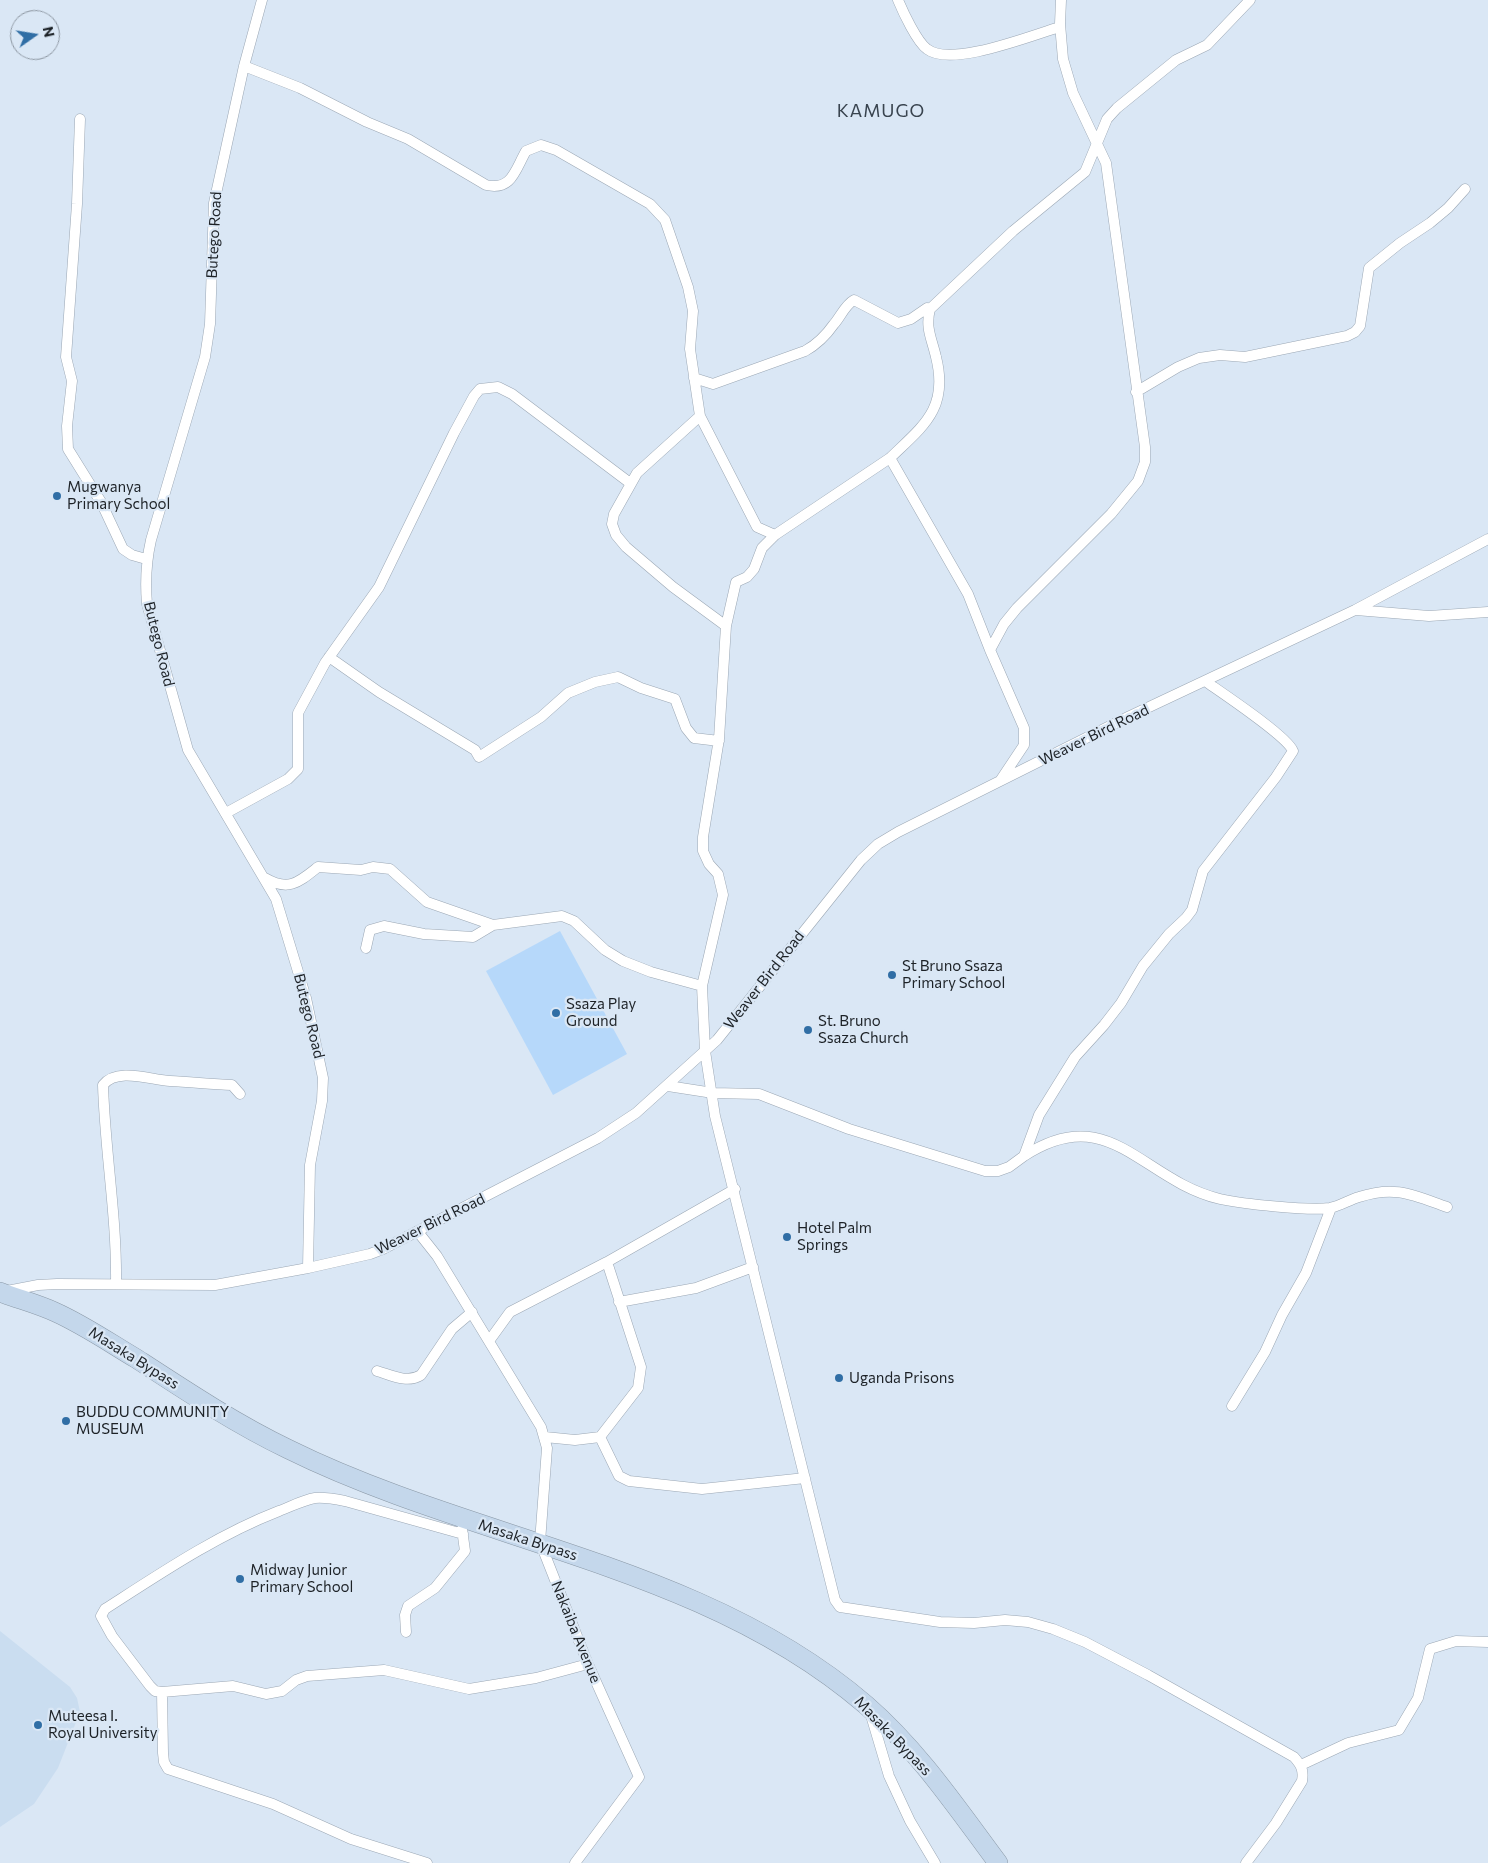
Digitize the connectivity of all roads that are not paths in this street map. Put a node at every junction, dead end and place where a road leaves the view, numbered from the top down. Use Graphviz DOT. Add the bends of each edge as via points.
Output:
graph roads {
  1 [pos="262,0"];
  2 [pos="898,0"];
  3 [pos="1061,0"];
  4 [pos="1250,0"];
  5 [pos="1060,27"];
  6 [pos="244,66"];
  7 [pos="80,119"];
  8 [pos="1096,140"];
  9 [pos="1465,189"];
  10 [pos="930,309"];
  11 [pos="694,378"];
  12 [pos="713,384"];
  13 [pos="1136,392"];
  14 [pos="698,400"];
  15 [pos="700,416"];
  16 [pos="890,458"];
  17 [pos="630,483"];
  18 [pos="757,527"];
  19 [pos="775,535"];
  20 [pos="1488,539"];
  21 [pos="762,548"];
  22 [pos="146,559"];
  23 [pos="1355,610"];
  24 [pos="1488,612"];
  25 [pos="726,626"];
  26 [pos="990,650"];
  27 [pos="329,657"];
  28 [pos="1205,681"];
  29 [pos="718,740"];
  30 [pos="998,784"];
  31 [pos="226,813"];
  32 [pos="264,877"];
  33 [pos="493,925"];
  34 [pos="366,948"];
  35 [pos="702,986"];
  36 [pos="705,1051"];
  37 [pos="668,1086"];
  38 [pos="713,1093"];
  39 [pos="240,1094"];
  40 [pos="1024,1156"];
  41 [pos="734,1189"];
  42 [pos="1447,1207"];
  43 [pos="1331,1208"];
  44 [pos="418,1232"];
  45 [pos="607,1262"];
  46 [pos="753,1267"];
  47 [pos="308,1268"];
  48 [pos="116,1284"];
  49 [pos="0,1292"];
  50 [pos="619,1302"];
  51 [pos="472,1312"];
  52 [pos="488,1341"];
  53 [pos="377,1371"];
  54 [pos="1232,1406"];
  55 [pos="545,1437"];
  56 [pos="600,1437"];
  57 [pos="805,1478"];
  58 [pos="462,1526"];
  59 [pos="540,1542"];
  60 [pos="406,1632"];
  61 [pos="1488,1642"];
  62 [pos="588,1664"];
  63 [pos="162,1692"];
  64 [pos="868,1707"];
  65 [pos="1301,1765"];
  66 [pos="427,1863"];
  67 [pos="575,1863"];
  68 [pos="935,1863"];
  69 [pos="998,1863"];
  70 [pos="1246,1863"];
  1 -- 6 [label="street, Butego Road"];
  2 -- 5 [label="street" via="926,49 936,54 962,55"];
  3 -- 5 [label="street"];
  4 -- 8 [label="street" via="1207,46 1176,60 1117,108"];
  5 -- 8 [label="street" via="1063,59 1073,93"];
  6 -- 11 [label="street" via="300,88 408,139 486,185 496,188 505,184 526,151 541,145 556,150 650,204 665,220 688,287 693,311 690,349"];
  6 -- 22 [label="street, Butego Road" via="214,203 210,324 205,357"];
  7 -- 22 [label="street" via="66,358 72,381 68,449 101,502 118,541 128,552"];
  8 -- 10 [label="street" via="1085,172 1013,231"];
  8 -- 13 [label="street" via="1106,163"];
  9 -- 13 [label="street" via="1430,223 1369,268 1360,326 1356,332 1245,357 1220,355 1199,358 1178,366"];
  10 -- 12 [label="street" via="926,308 911,319 898,323 854,300 812,347"];
  10 -- 16 [label="street" via="927,326 940,376 939,394 928,419"];
  11 -- 12 [label="street"];
  11 -- 14 [label="street"];
  12 -- 14 [label="street"];
  13 -- 26 [label="street" via="1146,462 1138,481 1111,514 1017,608"];
  14 -- 15 [label="street"];
  15 -- 17 [label="street"];
  15 -- 18 [label="street"];
  16 -- 19 [label="street"];
  16 -- 26 [label="street" via="968,594"];
  17 -- 25 [label="street" via="614,514 612,524 616,535 673,587"];
  17 -- 27 [label="street" via="512,394 498,387 480,389 454,433 379,587"];
  18 -- 19 [label="street"];
  18 -- 21 [label="street"];
  19 -- 21 [label="street"];
  20 -- 23 [label="street, Weaver Bird Road"];
  21 -- 25 [label="street" via="754,569 736,582"];
  22 -- 31 [label="street, Butego Road" via="147,604 188,750"];
  23 -- 24 [label="street" via="1429,616"];
  23 -- 28 [label="street, Weaver Bird Road"];
  25 -- 29 [label="street"];
  26 -- 30 [label="street" via="1024,728 1024,744"];
  27 -- 29 [label="street" via="475,750 479,757 541,717 568,693 594,682 618,677 640,688 675,698 686,728 694,738"];
  27 -- 31 [label="street" via="298,713 298,768 279,784"];
  28 -- 30 [label="street, Weaver Bird Road"];
  28 -- 40 [label="street" via="1264,724 1293,751 1203,871 1192,910 1143,966 1104,1025 1075,1056 1039,1115"];
  29 -- 35 [label="street" via="703,851 718,874 723,895"];
  30 -- 36 [label="street, Weaver Bird Road" via="878,844 847,877 718,1040"];
  31 -- 32 [label="street, Butego Road"];
  32 -- 33 [label="street" via="277,885 296,884 318,867 390,869 427,902"];
  32 -- 47 [label="street, Butego Road" via="276,899 306,998 323,1078 310,1165"];
  33 -- 34 [label="street" via="473,937 376,927 370,930"];
  33 -- 35 [label="street" via="550,916 568,917 605,950 623,960 651,972"];
  35 -- 36 [label="street"];
  36 -- 37 [label="street, Weaver Bird Road"];
  36 -- 38 [label="street"];
  37 -- 38 [label="street"];
  37 -- 44 [label="street, Weaver Bird Road" via="636,1113 598,1138"];
  38 -- 40 [label="street" via="760,1094 850,1129 985,1171 1010,1167"];
  38 -- 41 [label="street" via="715,1116"];
  39 -- 48 [label="street" via="232,1085 166,1081 144,1075 106,1080 103,1085 106,1150 116,1232"];
  40 -- 43 [label="street" via="1045,1142 1059,1138 1096,1136 1116,1144 1177,1183 1221,1199"];
  41 -- 45 [label="street"];
  41 -- 46 [label="street"];
  42 -- 43 [label="street" via="1387,1190"];
  43 -- 54 [label="street" via="1306,1273 1265,1352"];
  44 -- 47 [label="street, Weaver Bird Road" via="383,1250"];
  44 -- 51 [label="street, Nakaiba Avenue"];
  45 -- 50 [label="street"];
  45 -- 52 [label="street" via="510,1312"];
  46 -- 50 [label="street" via="696,1288"];
  46 -- 57 [label="street"];
  47 -- 48 [label="street, Weaver Bird Road" via="215,1285"];
  48 -- 49 [label="street, Weaver Bird Road" via="38,1285"];
  49 -- 58 [label="highway, Masaka Bypass" via="55,1312 89,1329 231,1418 289,1450"];
  50 -- 56 [label="street" via="641,1367 641,1377 638,1388"];
  51 -- 52 [label="street, Nakaiba Avenue"];
  51 -- 53 [label="street" via="452,1329 415,1379"];
  52 -- 55 [label="street, Nakaiba Avenue"];
  55 -- 56 [label="street" via="575,1440"];
  55 -- 59 [label="street, Nakaiba Avenue" via="547,1448"];
  56 -- 57 [label="street" via="619,1476 629,1481 702,1489"];
  57 -- 65 [label="street" via="834,1600 840,1607 940,1622 1005,1620 1053,1629 1148,1675 1294,1757"];
  58 -- 59 [label="highway, Masaka Bypass"];
  58 -- 60 [label="street" via="465,1551 435,1588 408,1606"];
  58 -- 63 [label="street" via="329,1498 314,1498 252,1521 171,1566 102,1612 103,1621 112,1636 150,1686"];
  59 -- 62 [label="street, Nakaiba Avenue"];
  59 -- 64 [label="highway, Masaka Bypass" via="656,1586 773,1640 811,1662"];
  61 -- 65 [label="street" via="1456,1641 1430,1649 1418,1698 1399,1730 1348,1743"];
  62 -- 63 [label="street" via="536,1678 469,1689 384,1670 307,1676 282,1691 266,1694 233,1686"];
  62 -- 67 [label="street, Nakaiba Avenue" via="639,1776"];
  63 -- 66 [label="street" via="163,1753 168,1769 273,1804 351,1839"];
  64 -- 68 [label="street" via="890,1776 910,1821"];
  64 -- 69 [label="highway, Masaka Bypass" via="930,1771"];
  65 -- 70 [label="street" via="1302,1781"];
}
